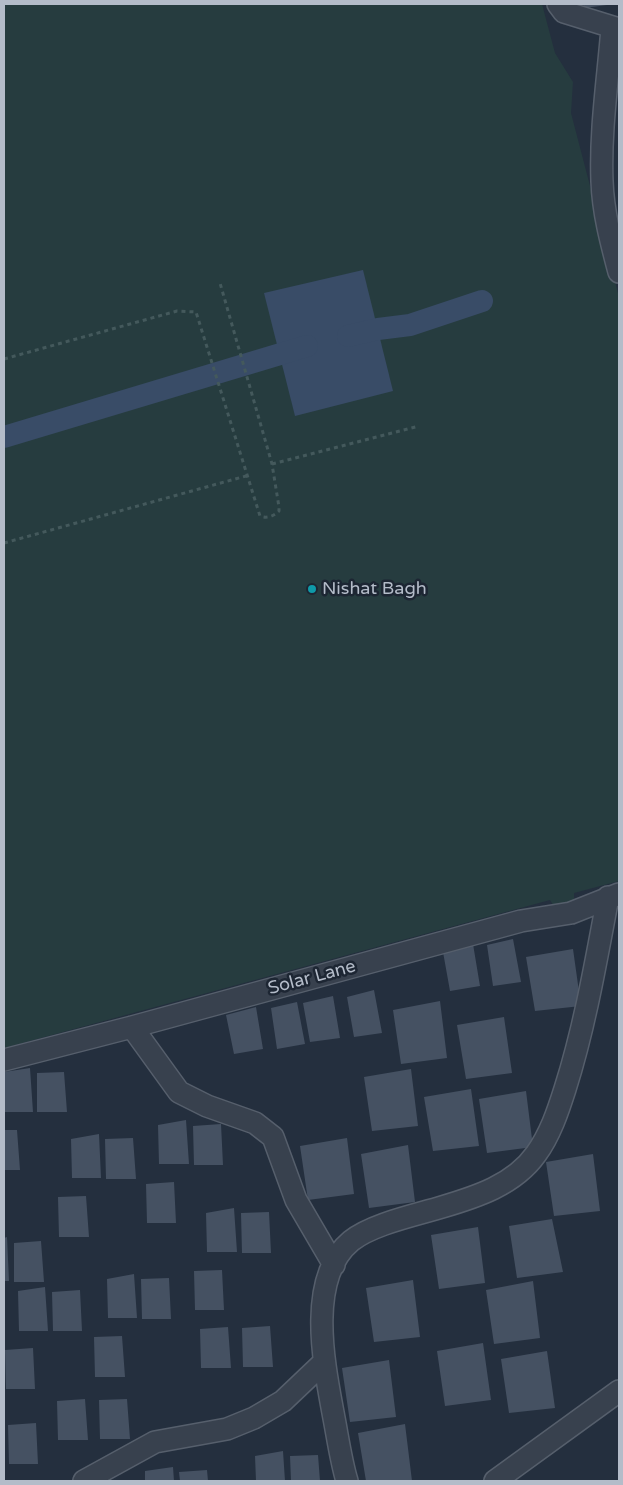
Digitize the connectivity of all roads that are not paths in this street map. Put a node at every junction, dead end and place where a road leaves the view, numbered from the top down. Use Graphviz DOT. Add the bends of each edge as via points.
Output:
graph roads {
  1 [pos="558,4"];
  2 [pos="616,28"];
  3 [pos="619,272"];
  4 [pos="614,895"];
  5 [pos="132,1028"];
  6 [pos="4,1060"];
  7 [pos="334,1265"];
  8 [pos="323,1362"];
  9 [pos="619,1391"];
  10 [pos="522,1474"];
  11 [pos="84,1481"];
  12 [pos="347,1481"];
  13 [pos="495,1481"];
  1 -- 2 [label="street" via="564,12"];
  2 -- 3 [label="street" via="603,143 602,182 605,216"];
  4 -- 5 [label="street, Solar Lane" via="571,913 521,921"];
  4 -- 7 [label="street" via="572,1065 555,1119 536,1154 506,1182 477,1197 400,1220 351,1241"];
  5 -- 6 [label="street, Solar Lane"];
  5 -- 7 [label="street" via="179,1092 255,1123 273,1137 296,1200"];
  7 -- 8 [label="street" via="325,1296 321,1342"];
  8 -- 11 [label="street" via="279,1404 254,1418 227,1428 155,1442"];
  8 -- 12 [label="street"];
  9 -- 10 [label="street"];
  10 -- 13 [label="street"];
}
